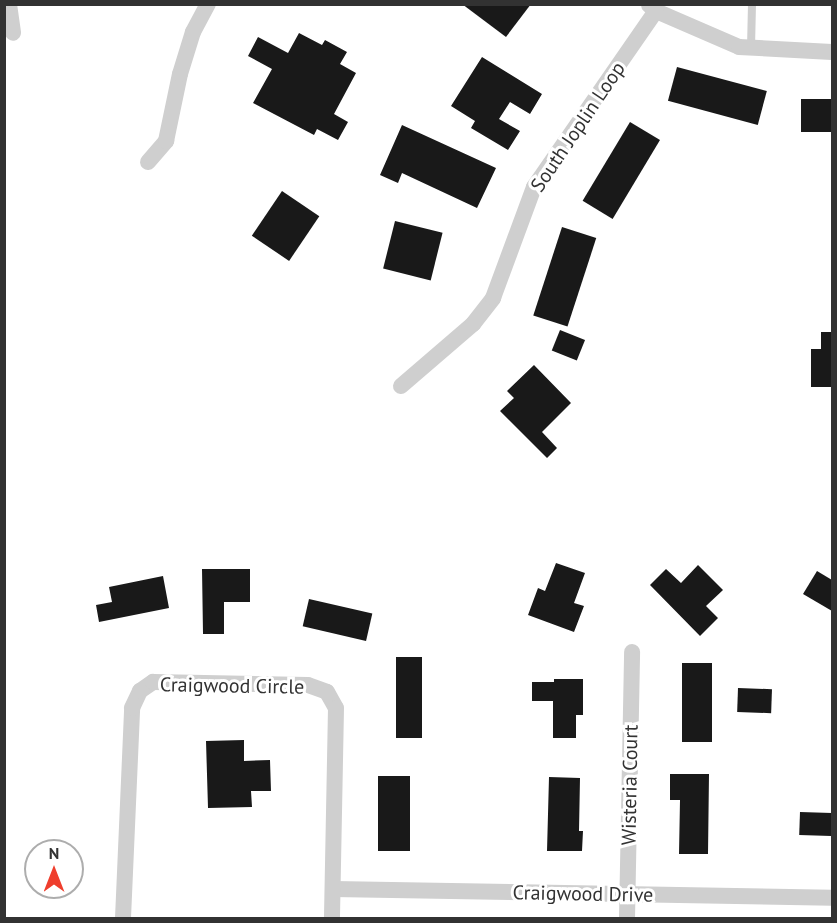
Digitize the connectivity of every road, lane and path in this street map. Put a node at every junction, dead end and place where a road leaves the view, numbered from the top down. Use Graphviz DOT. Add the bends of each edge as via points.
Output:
graph roads {
  1 [pos="9,4"];
  2 [pos="208,4"];
  3 [pos="752,4"];
  4 [pos="652,8"];
  5 [pos="13,33"];
  6 [pos="752,48"];
  7 [pos="832,52"];
  8 [pos="148,162"];
  9 [pos="401,386"];
  10 [pos="632,652"];
  11 [pos="333,889"];
  12 [pos="628,895"];
  13 [pos="832,898"];
  14 [pos="123,918"];
  15 [pos="332,918"];
  16 [pos="627,918"];
  1 -- 5 [label="street"];
  2 -- 8 [label="street" via="193,32 180,74 166,141"];
  3 -- 6 [label="lane"];
  4 -- 6 [label="street" via="720,40"];
  4 -- 9 [label="street, South Joplin Loop" via="534,187 493,298 473,324"];
  6 -- 7 [label="street"];
  10 -- 12 [label="street, Wisteria Court"];
  11 -- 12 [label="street, Craigwood Drive"];
  11 -- 14 [label="street, Craigwood Circle" via="336,708 327,692 308,685 153,682 140,691 132,708"];
  11 -- 15 [label="street, Craigwood Circle"];
  12 -- 13 [label="street, Craigwood Drive"];
  12 -- 16 [label="street, Wisteria Court"];
}
